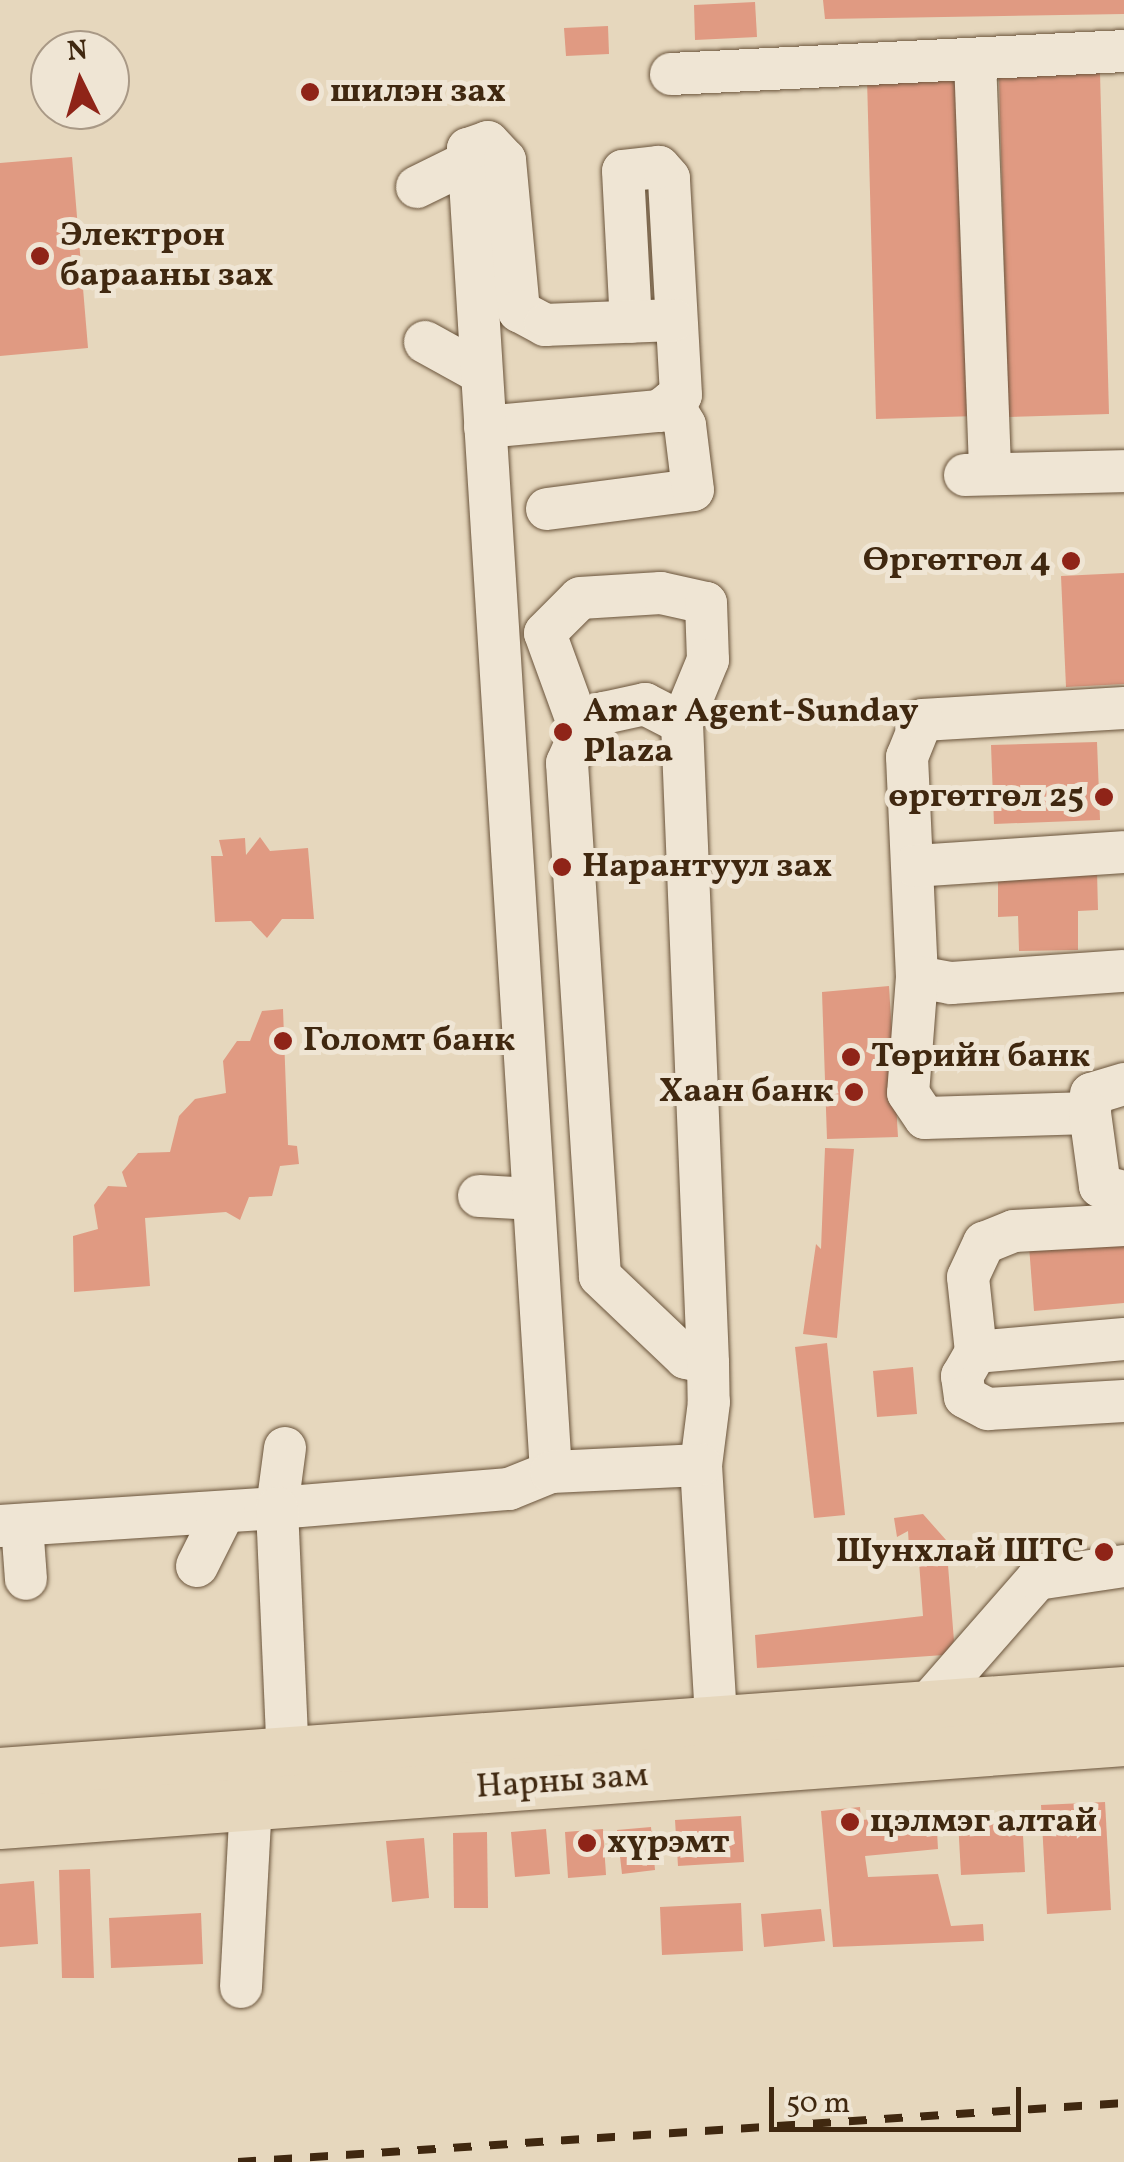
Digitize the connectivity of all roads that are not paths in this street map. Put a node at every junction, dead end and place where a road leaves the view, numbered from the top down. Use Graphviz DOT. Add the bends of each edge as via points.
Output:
graph roads {
  1 [pos="1124,50"];
  2 [pos="976,59"];
  3 [pos="671,74"];
  4 [pos="468,162"];
  5 [pos="417,188"];
  6 [pos="674,320"];
  7 [pos="631,322"];
  8 [pos="425,342"];
  9 [pos="481,373"];
  10 [pos="670,402"];
  11 [pos="485,427"];
  12 [pos="1124,471"];
  13 [pos="547,509"];
  14 [pos="1124,708"];
  15 [pos="682,724"];
  16 [pos="581,732"];
  17 [pos="1124,852"];
  18 [pos="916,866"];
  19 [pos="1124,971"];
  20 [pos="917,977"];
  21 [pos="1124,1084"];
  22 [pos="1090,1113"];
  23 [pos="1124,1192"];
  24 [pos="479,1196"];
  25 [pos="532,1199"];
  26 [pos="1124,1225"];
  27 [pos="1124,1339"];
  28 [pos="976,1352"];
  29 [pos="708,1363"];
  30 [pos="1124,1401"];
  31 [pos="285,1448"];
  32 [pos="701,1465"];
  33 [pos="551,1472"];
  34 [pos="278,1508"];
  35 [pos="224,1512"];
  36 [pos="11,1526"];
  37 [pos="198,1566"];
  38 [pos="1124,1566"];
  39 [pos="26,1579"];
  40 [pos="1124,1693"];
  41 [pos="926,1706"];
  42 [pos="1124,1740"];
  43 [pos="718,1745"];
  44 [pos="0,1774"];
  45 [pos="276,1787"];
  46 [pos="0,1823"];
  47 [pos="242,1987"];
  1 -- 2 [label="lane"];
  2 -- 3 [label="lane"];
  2 -- 12 [label="lane" via="977,474"];
  4 -- 5 [label="lane"];
  4 -- 7 [label="lane" via="476,142 505,160 519,311 544,325"];
  4 -- 9 [label="lane"];
  6 -- 7 [label="lane"];
  6 -- 7 [label="lane" via="669,178 660,167 633,165 623,171"];
  6 -- 10 [label="lane" via="680,395"];
  8 -- 9 [label="lane"];
  9 -- 11 [label="lane"];
  10 -- 11 [label="lane" via="659,411"];
  10 -- 13 [label="lane" via="685,426 693,490"];
  11 -- 25 [label="lane"];
  14 -- 18 [label="lane" via="922,720 908,757"];
  15 -- 16 [label="lane" via="645,704 604,713"];
  15 -- 16 [label="lane" via="708,660 706,603 661,593 580,598 544,633"];
  15 -- 29 [label="lane"];
  16 -- 29 [label="lane" via="567,763 600,1276 686,1358"];
  17 -- 18 [label="lane"];
  18 -- 20 [label="lane"];
  19 -- 20 [label="lane"];
  20 -- 22 [label="lane" via="908,1093 924,1118"];
  21 -- 22 [label="lane" via="1092,1094"];
  22 -- 23 [label="lane" via="1100,1186"];
  24 -- 25 [label="lane"];
  25 -- 33 [label="lane"];
  26 -- 28 [label="lane" via="1014,1232 984,1243 968,1277"];
  27 -- 28 [label="lane"];
  28 -- 30 [label="lane" via="962,1376 972,1406"];
  29 -- 32 [label="lane"];
  31 -- 34 [label="lane"];
  32 -- 33 [label="lane"];
  32 -- 43 [label="lane"];
  33 -- 34 [label="lane" via="508,1489"];
  34 -- 35 [label="lane"];
  34 -- 45 [label="lane"];
  35 -- 36 [label="lane"];
  35 -- 37 [label="lane"];
  36 -- 39 [label="lane"];
  38 -- 41 [label="lane" via="1037,1579"];
  40 -- 41 [label="main road, Нарны зам"];
  41 -- 43 [label="main road, Нарны зам"];
  42 -- 43 [label="main road, Нарны зам"];
  43 -- 45 [label="main road, Нарны зам"];
  44 -- 45 [label="main road, Нарны зам"];
  45 -- 46 [label="main road, Нарны зам"];
  45 -- 47 [label="lane"];
}
